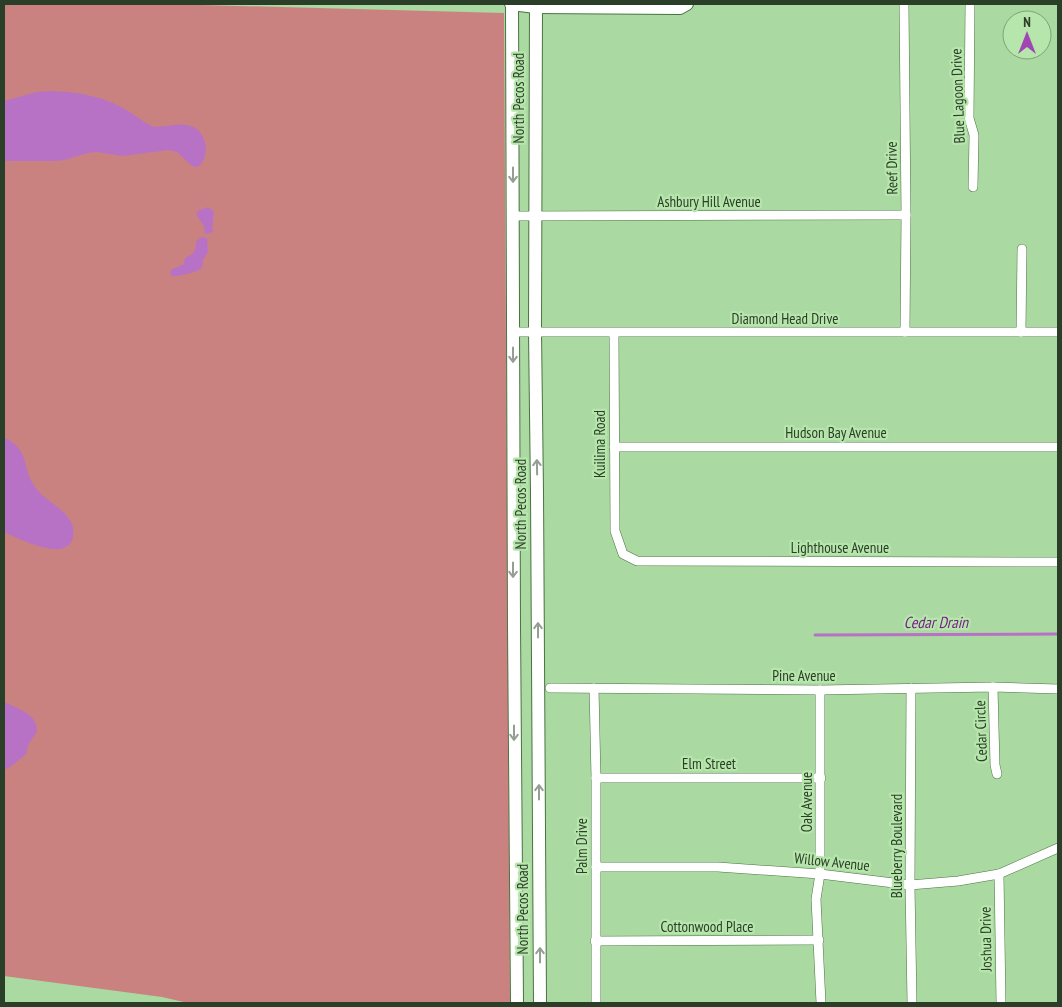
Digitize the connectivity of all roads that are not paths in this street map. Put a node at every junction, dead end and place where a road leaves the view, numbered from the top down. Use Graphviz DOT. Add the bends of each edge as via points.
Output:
graph roads {
  1 [pos="512,4"];
  2 [pos="687,4"];
  3 [pos="904,4"];
  4 [pos="970,4"];
  5 [pos="536,6"];
  6 [pos="973,187"];
  7 [pos="906,215"];
  8 [pos="513,216"];
  9 [pos="536,216"];
  10 [pos="1022,249"];
  11 [pos="513,332"];
  12 [pos="535,332"];
  13 [pos="614,332"];
  14 [pos="905,332"];
  15 [pos="1021,332"];
  16 [pos="1058,332"];
  17 [pos="1058,446"];
  18 [pos="614,447"];
  19 [pos="623,554"];
  20 [pos="1058,562"];
  21 [pos="993,687"];
  22 [pos="550,688"];
  23 [pos="594,688"];
  24 [pos="911,688"];
  25 [pos="1058,689"];
  26 [pos="820,690"];
  27 [pos="997,774"];
  28 [pos="596,778"];
  29 [pos="821,778"];
  30 [pos="1058,848"];
  31 [pos="596,868"];
  32 [pos="820,874"];
  33 [pos="999,874"];
  34 [pos="910,885"];
  35 [pos="818,940"];
  36 [pos="596,941"];
  37 [pos="517,1003"];
  38 [pos="540,1003"];
  39 [pos="596,1003"];
  40 [pos="821,1003"];
  41 [pos="912,1003"];
  42 [pos="1001,1003"];
  1 -- 5 [label="main road"];
  1 -- 8 [label="main road, North Pecos Road, one-way"];
  2 -- 5 [label="main road" via="680,8"];
  3 -- 7 [label="street, Reef Drive"];
  4 -- 6 [label="street, Blue Lagoon Drive" via="969,118 974,135"];
  5 -- 9 [label="main road, North Pecos Road"];
  7 -- 9 [label="street, Ashbury Hill Avenue"];
  7 -- 14 [label="street, Reef Drive"];
  8 -- 9 [label="street, Ashbury Hill Avenue"];
  8 -- 11 [label="main road, North Pecos Road"];
  9 -- 12 [label="main road, North Pecos Road"];
  10 -- 15 [label="street"];
  11 -- 12 [label="street, Diamond Head Drive"];
  11 -- 37 [label="main road, North Pecos Road, one-way"];
  12 -- 13 [label="street, Diamond Head Drive"];
  38 -- 12 [label="main road, North Pecos Road, one-way"];
  13 -- 14 [label="street, Diamond Head Drive"];
  13 -- 18 [label="street, Kuilima Road"];
  14 -- 15 [label="street, Diamond Head Drive"];
  15 -- 16 [label="street, Diamond Head Drive"];
  17 -- 18 [label="street, Hudson Bay Avenue"];
  18 -- 19 [label="street, Kuilima Road" via="615,531"];
  19 -- 20 [label="street, Lighthouse Avenue" via="637,561"];
  21 -- 24 [label="street, Pine Avenue"];
  21 -- 25 [label="street, Pine Avenue"];
  21 -- 27 [label="street, Cedar Circle"];
  22 -- 23 [label="street, Pine Avenue"];
  23 -- 26 [label="street, Pine Avenue"];
  23 -- 28 [label="street, Palm Drive"];
  24 -- 26 [label="street, Pine Avenue"];
  24 -- 34 [label="street, Blueberry Boulevard"];
  26 -- 29 [label="street, Oak Avenue"];
  28 -- 29 [label="street, Elm Street"];
  28 -- 31 [label="street, Palm Drive"];
  29 -- 32 [label="street, Oak Avenue"];
  30 -- 33 [label="street, Willow Avenue"];
  31 -- 32 [label="street, Willow Avenue" via="718,867"];
  31 -- 36 [label="street, Palm Drive"];
  32 -- 34 [label="street, Willow Avenue"];
  32 -- 35 [label="street, Oak Avenue" via="816,899"];
  33 -- 34 [label="street, Willow Avenue"];
  33 -- 42 [label="street, Joshua Drive"];
  34 -- 41 [label="street, Blueberry Boulevard"];
  35 -- 36 [label="street, Cottonwood Place"];
  35 -- 40 [label="street, Oak Avenue"];
  36 -- 39 [label="street, Palm Drive"];
}
